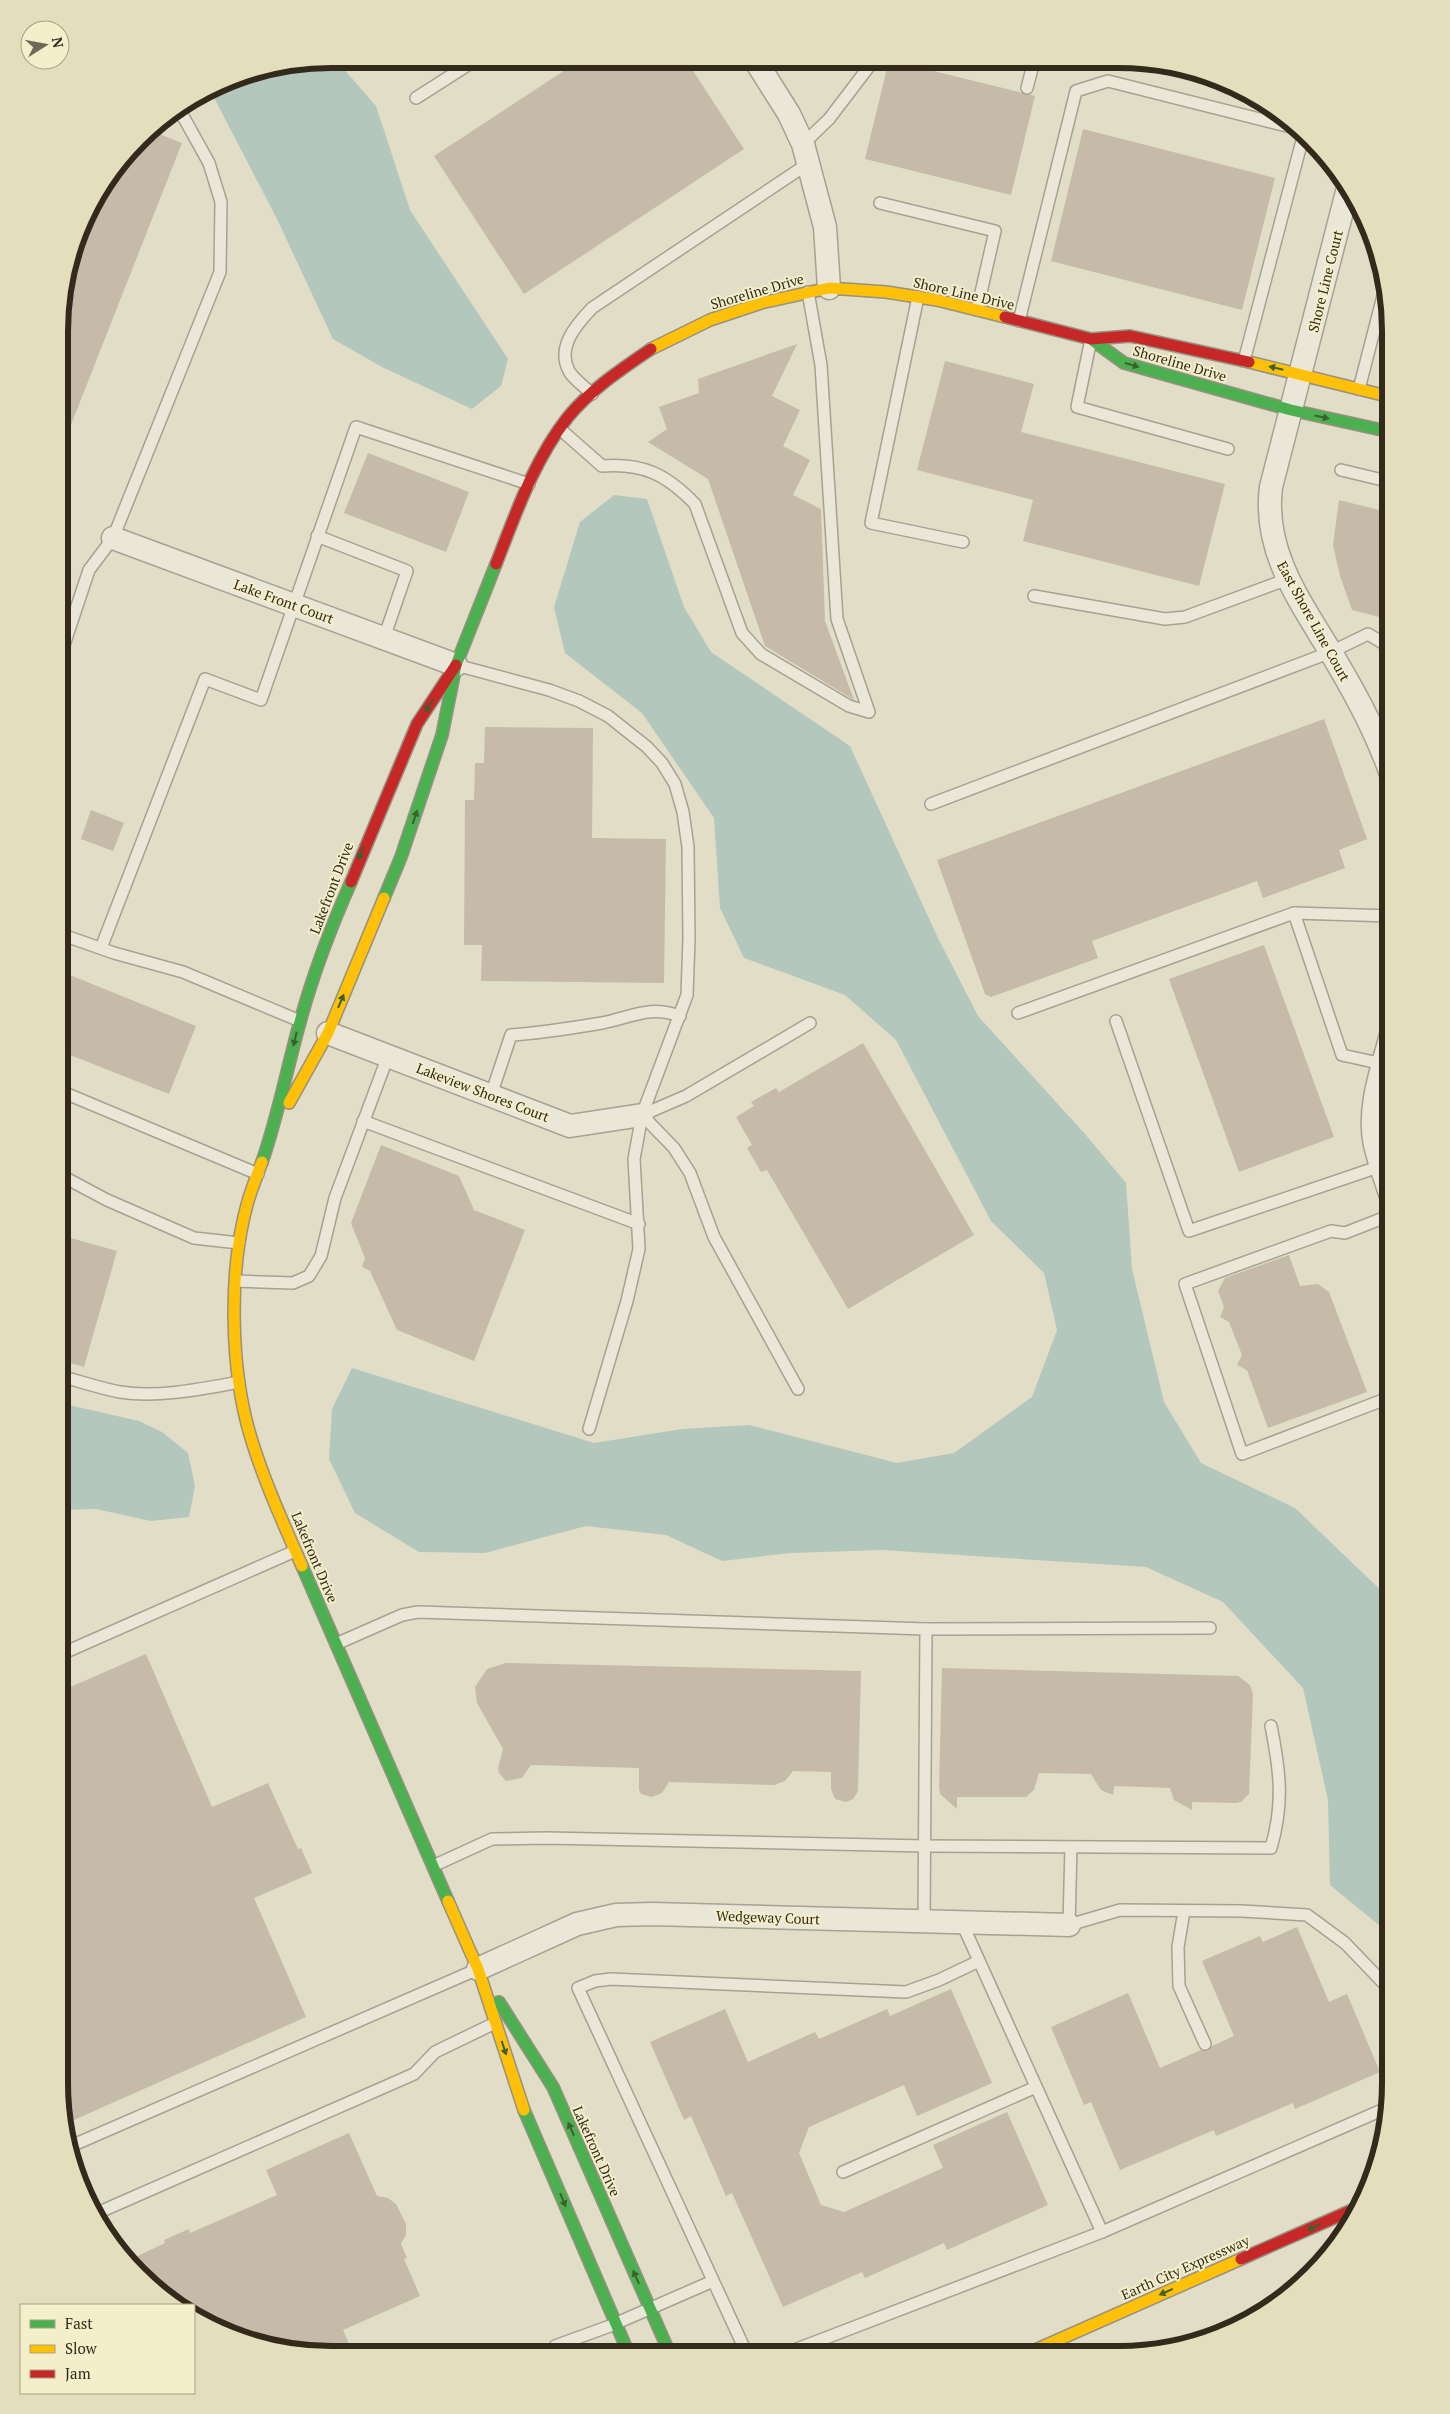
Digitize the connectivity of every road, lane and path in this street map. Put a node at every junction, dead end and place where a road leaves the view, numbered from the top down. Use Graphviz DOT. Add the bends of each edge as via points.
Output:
graph roads {
  1 [pos="464,67"];
  2 [pos="763,67"];
  3 [pos="869,67"];
  4 [pos="1032,67"];
  5 [pos="1027,88"];
  6 [pos="416,98"];
  7 [pos="180,115"];
  8 [pos="1285,126"];
  9 [pos="1302,142"];
  10 [pos="806,154"];
  11 [pos="1346,197"];
  12 [pos="880,203"];
  13 [pos="819,290"];
  14 [pos="918,297"];
  15 [pos="1381,304"];
  16 [pos="977,310"];
  17 [pos="1019,321"];
  18 [pos="1091,339"];
  19 [pos="1244,361"];
  20 [pos="1302,374"];
  21 [pos="1359,389"];
  22 [pos="592,394"];
  23 [pos="1382,395"];
  24 [pos="1291,410"];
  25 [pos="560,429"];
  26 [pos="1382,430"];
  27 [pos="1228,449"];
  28 [pos="1341,470"];
  29 [pos="1382,480"];
  30 [pos="529,484"];
  31 [pos="514,518"];
  32 [pos="318,536"];
  33 [pos="113,538"];
  34 [pos="962,542"];
  35 [pos="1288,579"];
  36 [pos="1034,596"];
  37 [pos="293,605"];
  38 [pos="67,636"];
  39 [pos="384,638"];
  40 [pos="1382,643"];
  41 [pos="1331,652"];
  42 [pos="456,665"];
  43 [pos="1381,725"];
  44 [pos="931,804"];
  45 [pos="1294,913"];
  46 [pos="1382,916"];
  47 [pos="67,936"];
  48 [pos="101,948"];
  49 [pos="1018,1013"];
  50 [pos="680,1016"];
  51 [pos="300,1021"];
  52 [pos="1116,1021"];
  53 [pos="810,1023"];
  54 [pos="328,1033"];
  55 [pos="388,1056"];
  56 [pos="1382,1064"];
  57 [pos="1382,1069"];
  58 [pos="67,1094"];
  59 [pos="491,1095"];
  60 [pos="642,1115"];
  61 [pos="363,1122"];
  62 [pos="271,1137"];
  63 [pos="1382,1158"];
  64 [pos="1382,1166"];
  65 [pos="258,1174"];
  66 [pos="67,1179"];
  67 [pos="1382,1219"];
  68 [pos="639,1224"];
  69 [pos="239,1243"];
  70 [pos="236,1281"];
  71 [pos="67,1378"];
  72 [pos="239,1382"];
  73 [pos="798,1389"];
  74 [pos="1382,1400"];
  75 [pos="589,1429"];
  76 [pos="295,1551"];
  77 [pos="1210,1628"];
  78 [pos="926,1629"];
  79 [pos="336,1644"];
  80 [pos="67,1652"];
  81 [pos="1271,1726"];
  82 [pos="925,1846"];
  83 [pos="1071,1847"];
  84 [pos="433,1866"];
  85 [pos="1184,1911"];
  86 [pos="924,1921"];
  87 [pos="960,1922"];
  88 [pos="1069,1925"];
  89 [pos="979,1961"];
  90 [pos="478,1969"];
  91 [pos="1382,1981"];
  92 [pos="496,2022"];
  93 [pos="1205,2044"];
  94 [pos="1036,2087"];
  95 [pos="1381,2111"];
  96 [pos="75,2144"];
  97 [pos="843,2172"];
  98 [pos="101,2211"];
  99 [pos="1349,2211"];
  100 [pos="1102,2232"];
  101 [pos="713,2281"];
  102 [pos="650,2309"];
  103 [pos="616,2323"];
  104 [pos="555,2346"];
  105 [pos="626,2346"];
  106 [pos="666,2346"];
  107 [pos="743,2346"];
  108 [pos="805,2346"];
  109 [pos="1044,2346"];
  1 -- 6 [label="lane"];
  2 -- 10 [label="street" via="789,114"];
  3 -- 10 [label="lane" via="828,119"];
  4 -- 5 [label="lane"];
  7 -- 33 [label="lane" via="209,163 221,202 220,272"];
  8 -- 17 [label="lane" via="1108,81 1076,91"];
  9 -- 19 [label="lane"];
  10 -- 13 [label="street" via="825,227"];
  10 -- 22 [label="lane" via="592,308 571,330 566,354 569,371"];
  11 -- 20 [label="street, Shore Line Court"];
  12 -- 16 [label="lane" via="995,230"];
  13 -- 14 [label="main road, Shore Line Drive" via="886,292"];
  13 -- 22 [label="main road, Shoreline Drive" via="761,303 710,320 658,345 608,378"];
  13 -- 25 [label="lane" via="837,618 869,712 849,706 761,654 742,633 695,504 680,488 635,465 602,466"];
  14 -- 16 [label="main road, Shore Line Drive"];
  14 -- 34 [label="lane" via="871,523"];
  15 -- 21 [label="lane"];
  16 -- 17 [label="main road, Shore Line Drive"];
  17 -- 18 [label="main road, Shore Line Drive"];
  18 -- 19 [label="main road, Shoreline Drive" via="1130,336"];
  18 -- 24 [label="main road, Shoreline Drive, one-way" via="1124,363"];
  18 -- 27 [label="lane" via="1077,407"];
  20 -- 19 [label="main road, Shoreline Drive, one-way"];
  20 -- 21 [label="main road, Shoreline Drive"];
  20 -- 24 [label="street, East Shore Line Court"];
  21 -- 23 [label="main road, Shoreline Drive"];
  22 -- 25 [label="main road, Shoreline Drive"];
  24 -- 26 [label="main road, Shoreline Drive, one-way"];
  24 -- 35 [label="street, East Shore Line Court" via="1268,508 1273,540"];
  25 -- 30 [label="main road, Shoreline Drive"];
  28 -- 29 [label="lane"];
  30 -- 31 [label="main road, Shoreline Drive"];
  30 -- 32 [label="lane" via="356,427"];
  31 -- 42 [label="main road, Lakefront Drive"];
  32 -- 37 [label="lane"];
  32 -- 39 [label="lane" via="407,571"];
  33 -- 37 [label="street, Lake Front Court"];
  33 -- 38 [label="lane" via="89,570"];
  35 -- 36 [label="lane" via="1185,617 1165,619"];
  35 -- 41 [label="street, East Shore Line Court"];
  37 -- 39 [label="street, Lake Front Court"];
  37 -- 48 [label="lane" via="261,700 205,679"];
  39 -- 42 [label="street, Lake Front Court"];
  40 -- 41 [label="lane" via="1368,634"];
  41 -- 43 [label="street, East Shore Line Court"];
  41 -- 44 [label="lane"];
  42 -- 50 [label="lane" via="579,701 623,727 662,763 675,784 688,847 687,995"];
  42 -- 51 [label="main road, Lakefront Drive, one-way" via="417,724 394,776 332,926"];
  54 -- 42 [label="main road, Lakefront Drive, one-way" via="401,857 442,735"];
  45 -- 46 [label="lane"];
  45 -- 49 [label="lane"];
  45 -- 56 [label="lane" via="1342,1055"];
  47 -- 48 [label="lane"];
  48 -- 51 [label="lane" via="183,972"];
  50 -- 59 [label="lane" via="664,1011 635,1013 606,1022 511,1035"];
  50 -- 60 [label="lane"];
  51 -- 62 [label="main road, Lakefront Drive, one-way"];
  52 -- 64 [label="lane" via="1189,1231"];
  53 -- 60 [label="lane" via="686,1096"];
  54 -- 55 [label="street, Lakeview Shores Court"];
  54 -- 62 [label="main road, Lakefront Drive"];
  55 -- 59 [label="street, Lakeview Shores Court"];
  55 -- 61 [label="lane"];
  57 -- 63 [label="street" via="1374,1112 1374,1143"];
  58 -- 65 [label="lane"];
  59 -- 60 [label="street, Lakeview Shores Court" via="570,1126"];
  60 -- 68 [label="lane" via="634,1160"];
  60 -- 73 [label="lane" via="674,1148 690,1173 714,1237"];
  61 -- 68 [label="lane"];
  61 -- 70 [label="lane" via="335,1198 321,1256 309,1276 293,1283"];
  62 -- 65 [label="main road, Lakefront Drive"];
  65 -- 69 [label="main road, Lakefront Drive"];
  66 -- 69 [label="lane" via="194,1238"];
  67 -- 74 [label="lane" via="1345,1233 1332,1231 1185,1284 1242,1454"];
  68 -- 75 [label="lane" via="639,1249 630,1287"];
  69 -- 70 [label="main road, Lakefront Drive"];
  70 -- 72 [label="main road, Lakefront Drive" via="235,1358"];
  71 -- 72 [label="lane" via="120,1392 148,1393 197,1390"];
  72 -- 76 [label="main road, Lakefront Drive" via="251,1439"];
  76 -- 79 [label="main road, Lakefront Drive"];
  76 -- 80 [label="lane"];
  77 -- 78 [label="lane"];
  78 -- 79 [label="lane" via="418,1612 402,1615"];
  78 -- 82 [label="lane"];
  79 -- 84 [label="main road, Lakefront Drive"];
  81 -- 83 [label="lane" via="1280,1773 1278,1823 1271,1848"];
  82 -- 83 [label="lane"];
  82 -- 84 [label="lane" via="492,1839"];
  82 -- 86 [label="lane"];
  83 -- 88 [label="lane"];
  84 -- 90 [label="main road, Lakefront Drive"];
  85 -- 88 [label="lane" via="1120,1910"];
  85 -- 91 [label="lane" via="1307,1915 1345,1943"];
  85 -- 93 [label="lane" via="1178,1947 1179,1986"];
  86 -- 87 [label="street, Wedgeway Court"];
  86 -- 90 [label="street, Wedgeway Court" via="616,1915 577,1924"];
  87 -- 88 [label="street, Wedgeway Court"];
  87 -- 89 [label="lane"];
  89 -- 94 [label="lane"];
  89 -- 101 [label="lane" via="906,1992 611,1979 578,1988"];
  90 -- 92 [label="main road, Lakefront Drive"];
  90 -- 96 [label="lane"];
  102 -- 90 [label="main road, Lakefront Drive, one-way" via="553,2087"];
  92 -- 98 [label="lane" via="435,2052 414,2074"];
  92 -- 103 [label="main road, Lakefront Drive, one-way" via="521,2102"];
  94 -- 97 [label="lane"];
  94 -- 100 [label="lane"];
  95 -- 100 [label="lane"];
  99 -- 109 [label="main road, Earth City Expressway, one-way"];
  100 -- 108 [label="lane"];
  101 -- 102 [label="lane"];
  101 -- 107 [label="lane"];
  102 -- 103 [label="lane"];
  102 -- 106 [label="main road, Lakefront Drive"];
  103 -- 104 [label="lane"];
  103 -- 105 [label="main road, Lakefront Drive"];
}
